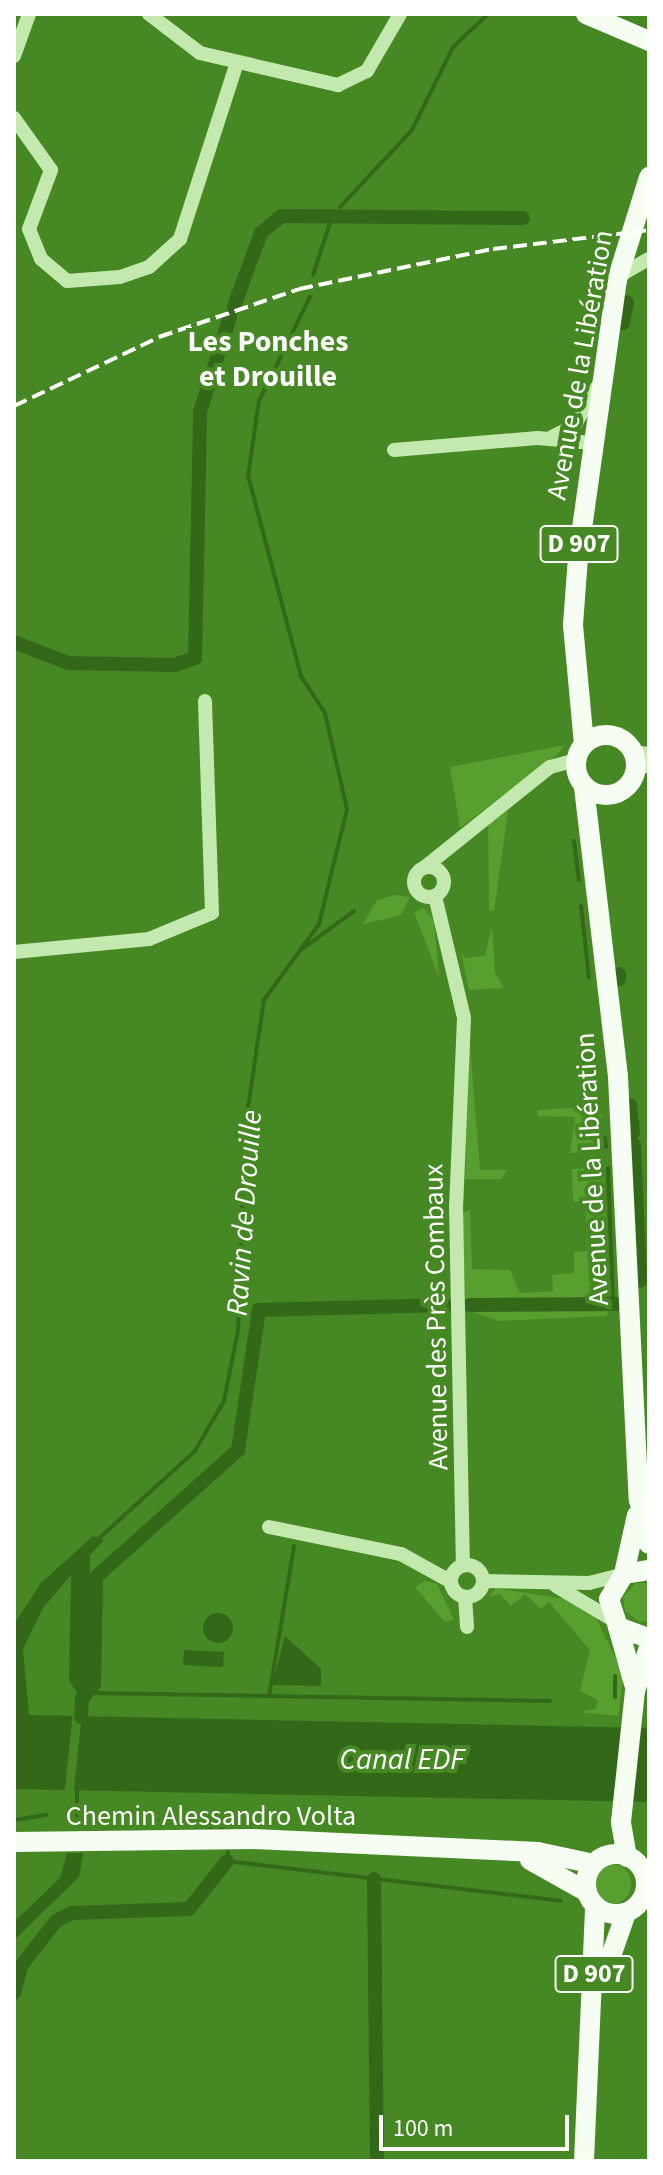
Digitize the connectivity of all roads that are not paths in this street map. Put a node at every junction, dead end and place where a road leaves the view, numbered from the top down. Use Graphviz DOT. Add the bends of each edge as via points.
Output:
graph roads {
  1 [pos="29,14"];
  2 [pos="149,14"];
  3 [pos="400,14"];
  4 [pos="586,14"];
  5 [pos="649,41"];
  6 [pos="14,56"];
  7 [pos="237,62"];
  8 [pos="14,118"];
  9 [pos="649,177"];
  10 [pos="627,239"];
  11 [pos="649,258"];
  12 [pos="617,280"];
  13 [pos="601,380"];
  14 [pos="548,437"];
  15 [pos="592,443"];
  16 [pos="394,450"];
  17 [pos="205,701"];
  18 [pos="580,709"];
  19 [pos="604,735"];
  20 [pos="580,752"];
  21 [pos="642,760"];
  22 [pos="593,791"];
  23 [pos="424,865"];
  24 [pos="435,896"];
  25 [pos="14,952"];
  26 [pos="639,1499"];
  27 [pos="269,1527"];
  28 [pos="649,1544"];
  29 [pos="649,1570"];
  30 [pos="474,1572"];
  31 [pos="624,1574"];
  32 [pos="450,1581"];
  33 [pos="548,1583"];
  34 [pos="465,1597"];
  35 [pos="615,1624"];
  36 [pos="467,1627"];
  37 [pos="649,1638"];
  38 [pos="649,1647"];
  39 [pos="635,1691"];
  40 [pos="621,1822"];
  41 [pos="14,1842"];
  42 [pos="504,1850"];
  43 [pos="599,1861"];
  44 [pos="638,1862"];
  45 [pos="647,1892"];
  46 [pos="591,1898"];
  47 [pos="626,1913"];
  48 [pos="591,2043"];
  49 [pos="584,2161"];
  1 -- 6 [label="street"];
  2 -- 7 [label="street" via="200,53"];
  3 -- 7 [label="street" via="367,71 351,83 322,84"];
  4 -- 5 [label="main road"];
  7 -- 8 [label="street" via="180,239 149,267 120,277 67,281 41,259 29,229 51,170"];
  9 -- 10 [label="main road, Avenue de la Libération / D 907"];
  10 -- 11 [label="street"];
  10 -- 12 [label="main road, Avenue de la Libération / D 907"];
  11 -- 12 [label="street"];
  12 -- 13 [label="main road, Avenue de la Libération / D 907"];
  13 -- 14 [label="street" via="574,426"];
  13 -- 15 [label="main road, Avenue de la Libération / D 907"];
  14 -- 15 [label="street"];
  14 -- 16 [label="street"];
  15 -- 18 [label="main road, Avenue de la Libération / D 907" via="573,625"];
  17 -- 25 [label="street" via="212,913 149,939"];
  18 -- 19 [label="main road"];
  18 -- 20 [label="main road, Avenue de la Libération / D 907"];
  19 -- 20 [label="main road"];
  19 -- 21 [label="main road"];
  20 -- 22 [label="main road, Avenue de la Libération"];
  20 -- 23 [label="street" via="550,767"];
  21 -- 22 [label="main road" via="628,786"];
  22 -- 26 [label="main road, Avenue de la Libération" via="590,837 618,1077"];
  23 -- 24 [label="street" via="443,875"];
  23 -- 24 [label="street" via="414,887"];
  24 -- 30 [label="street, Avenue des Près Combaux" via="464,1018 456,1205 468,1549"];
  26 -- 28 [label="main road, Avenue de la Libération"];
  26 -- 31 [label="main road, Avenue de la Libération"];
  27 -- 32 [label="street" via="328,1548 401,1554"];
  29 -- 31 [label="main road"];
  30 -- 32 [label="street"];
  30 -- 33 [label="street"];
  30 -- 34 [label="street"];
  31 -- 33 [label="street"];
  31 -- 35 [label="main road, Avenue de la Libération" via="609,1599"];
  32 -- 34 [label="street"];
  33 -- 35 [label="street"];
  34 -- 36 [label="street"];
  35 -- 37 [label="main road"];
  35 -- 39 [label="main road"];
  38 -- 39 [label="main road"];
  39 -- 40 [label="main road"];
  40 -- 43 [label="main road"];
  40 -- 44 [label="main road"];
  41 -- 42 [label="main road, Chemin Alessandro Volta" via="89,1846 252,1839"];
  42 -- 43 [label="main road, Chemin Alessandro Volta"];
  42 -- 46 [label="main road, Chemin Alessandro Volta" via="558,1870"];
  43 -- 44 [label="main road, Chemin Alessandro Volta"];
  43 -- 46 [label="main road"];
  44 -- 45 [label="main road"];
  45 -- 47 [label="main road"];
  46 -- 47 [label="main road"];
  46 -- 48 [label="main road, D 907"];
  47 -- 48 [label="main road, D 907" via="614,1931"];
  48 -- 49 [label="main road, D 907"];
}
